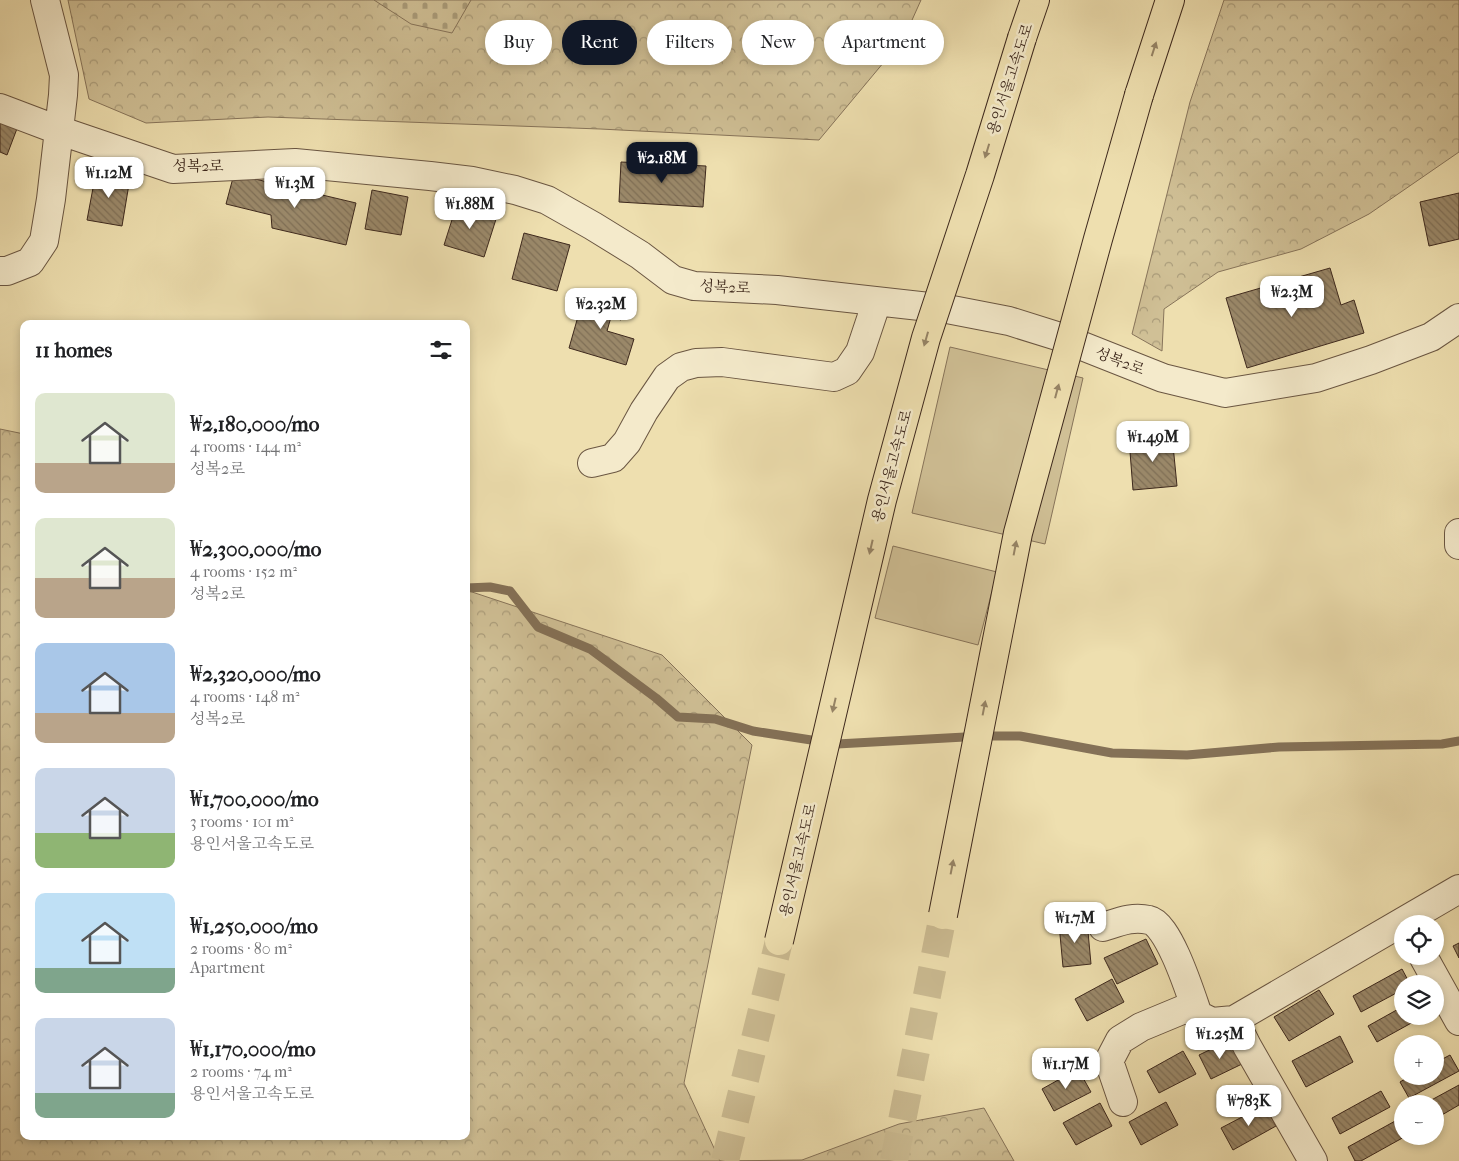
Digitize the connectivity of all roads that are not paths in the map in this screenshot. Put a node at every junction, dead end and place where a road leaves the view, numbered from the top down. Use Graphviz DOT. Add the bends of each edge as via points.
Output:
graph roads {
  1 [pos="45,0"];
  2 [pos="1035,0"];
  3 [pos="1170,0"];
  4 [pos="0,108"];
  5 [pos="58,130"];
  6 [pos="0,271"];
  7 [pos="877,301"];
  8 [pos="1459,318"];
  9 [pos="592,463"];
  10 [pos="1459,533"];
  11 [pos="1459,545"];
  12 [pos="1459,889"];
  13 [pos="943,915"];
  14 [pos="1416,915"];
  15 [pos="1104,927"];
  16 [pos="1394,928"];
  17 [pos="780,940"];
  18 [pos="1428,965"];
  19 [pos="1194,1005"];
  20 [pos="1234,1020"];
  21 [pos="1459,1021"];
  22 [pos="1123,1102"];
  23 [pos="1314,1161"];
  1 -- 5 [label="street" via="64,75"];
  2 -- 17 [label="highway, 용인서울고속도로, one-way, bridge" via="926,338 908,404 882,500"];
  13 -- 3 [label="highway, one-way, bridge" via="1018,532 1139,95"];
  4 -- 5 [label="street, 성복2로"];
  5 -- 6 [label="street" via="44,241 30,262"];
  5 -- 7 [label="street, 성복2로" via="174,169 295,163 481,182 546,200 632,250 673,280 694,286 777,290"];
  7 -- 8 [label="street, 성복2로" via="947,309 1010,322 1057,336 1163,378 1225,393 1316,378 1431,337"];
  7 -- 9 [label="street" via="860,352 847,371 834,377 722,362 681,367 667,377 627,442 613,458"];
  10 -- 11 [label="street"];
  12 -- 14 [label="street"];
  15 -- 19 [label="street" via="1130,918 1151,920 1160,928 1176,954"];
  16 -- 20 [label="street"];
  18 -- 21 [label="street"];
  19 -- 20 [label="street" via="1198,1015 1212,1022"];
  19 -- 22 [label="street" via="1141,1027 1120,1040 1109,1061"];
  20 -- 23 [label="street"];
}
